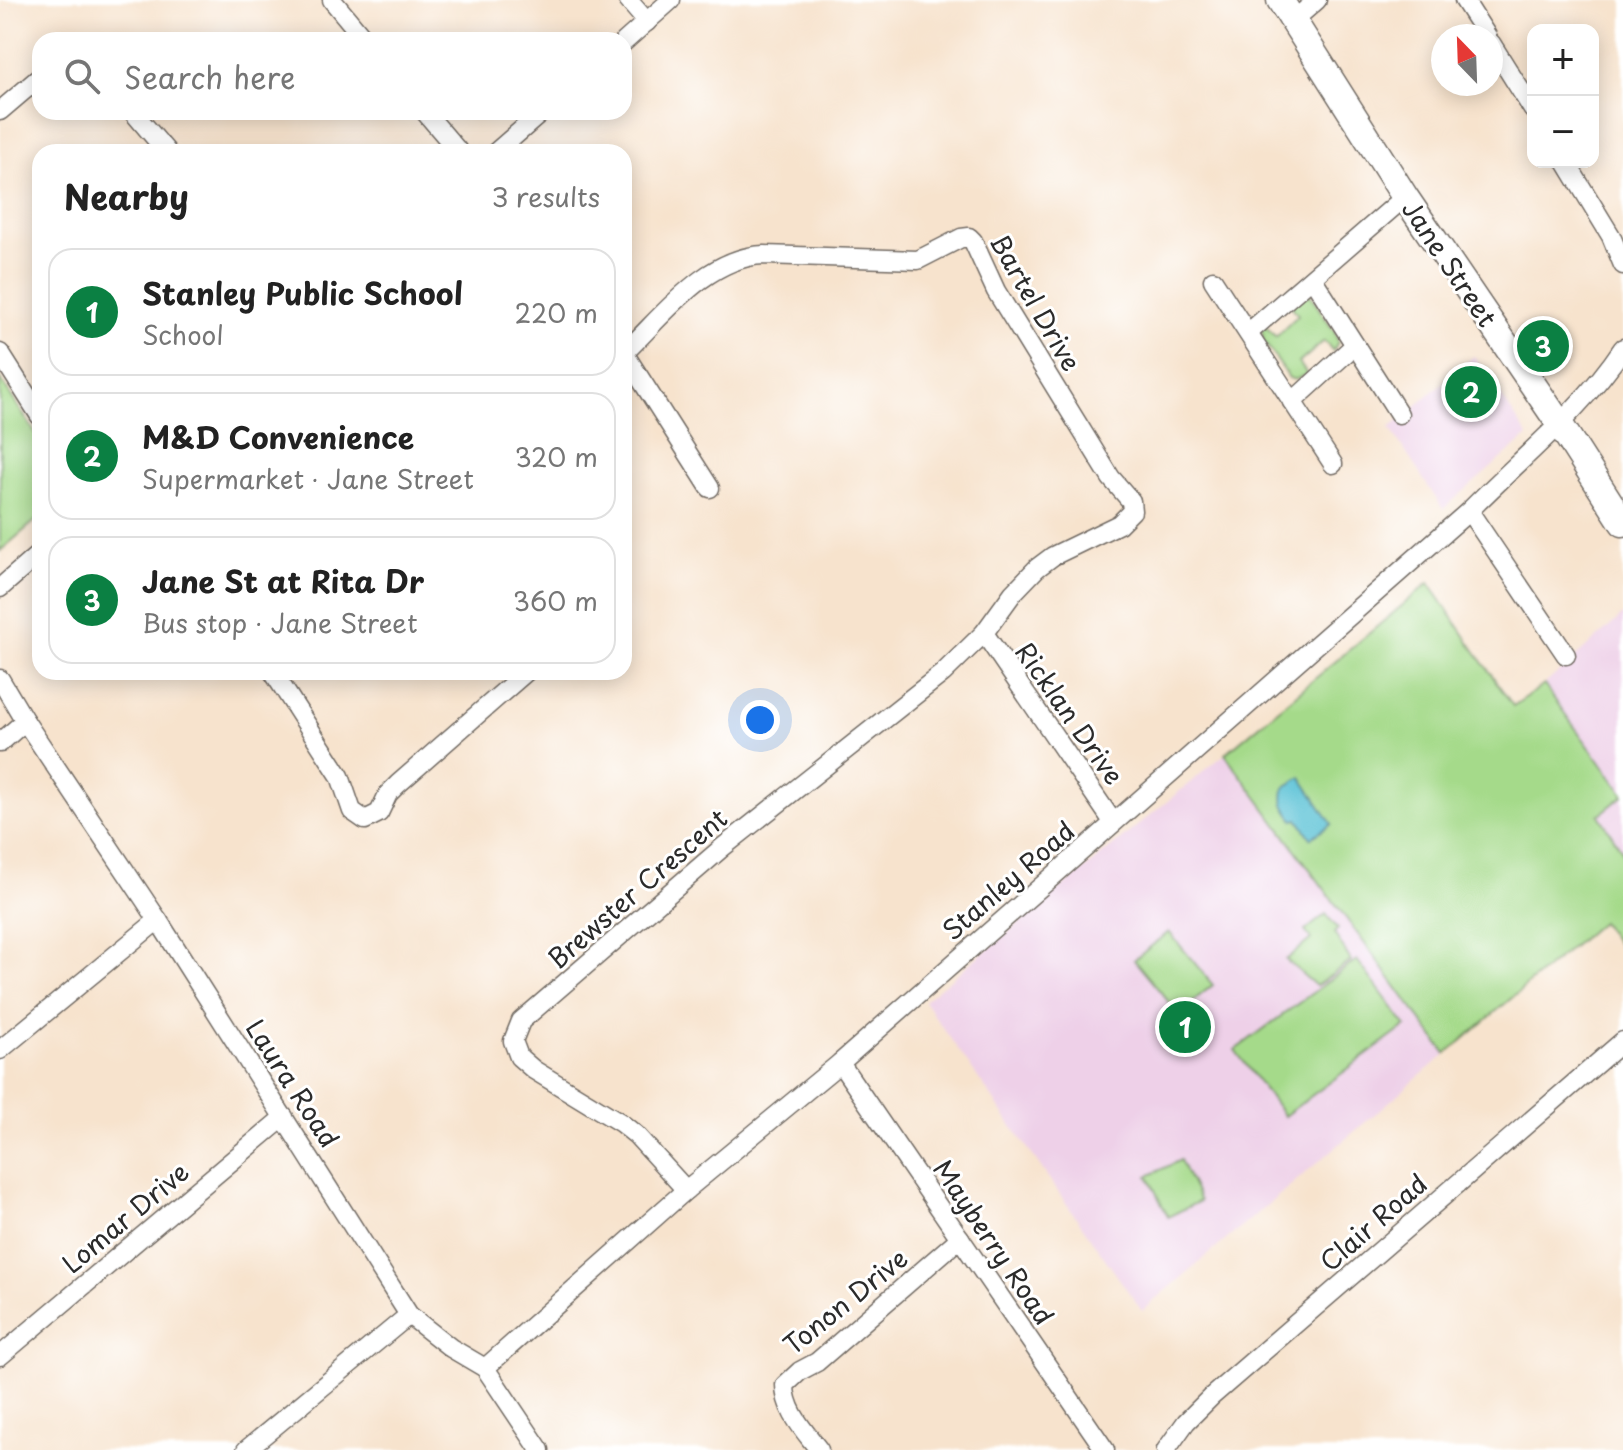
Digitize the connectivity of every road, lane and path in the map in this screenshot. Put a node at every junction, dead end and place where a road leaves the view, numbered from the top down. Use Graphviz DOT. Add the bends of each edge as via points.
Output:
graph roads {
  1 [pos="332,0"];
  2 [pos="628,0"];
  3 [pos="671,0"];
  4 [pos="1317,0"];
  5 [pos="1464,0"];
  6 [pos="1287,10"];
  7 [pos="647,22"];
  8 [pos="1479,24"];
  9 [pos="358,32"];
  10 [pos="632,35"];
  11 [pos="1503,62"];
  12 [pos="32,84"];
  13 [pos="1527,100"];
  14 [pos="0,111"];
  15 [pos="140,120"];
  16 [pos="432,120"];
  17 [pos="533,120"];
  18 [pos="160,144"];
  19 [pos="452,144"];
  20 [pos="505,144"];
  21 [pos="1570,168"];
  22 [pos="1405,197"];
  23 [pos="1623,265"];
  24 [pos="1313,279"];
  25 [pos="1213,280"];
  26 [pos="1248,333"];
  27 [pos="632,345"];
  28 [pos="1355,345"];
  29 [pos="1623,348"];
  30 [pos="0,353"];
  31 [pos="632,366"];
  32 [pos="1292,402"];
  33 [pos="32,403"];
  34 [pos="1399,414"];
  35 [pos="1559,423"];
  36 [pos="1333,464"];
  37 [pos="710,488"];
  38 [pos="1469,511"];
  39 [pos="1623,523"];
  40 [pos="32,560"];
  41 [pos="0,588"];
  42 [pos="984,633"];
  43 [pos="1566,655"];
  44 [pos="0,679"];
  45 [pos="278,680"];
  46 [pos="517,680"];
  47 [pos="25,721"];
  48 [pos="0,743"];
  49 [pos="1113,822"];
  50 [pos="158,920"];
  51 [pos="1623,1041"];
  52 [pos="0,1050"];
  53 [pos="840,1063"];
  54 [pos="284,1117"];
  55 [pos="686,1190"];
  56 [pos="960,1238"];
  57 [pos="409,1315"];
  58 [pos="0,1356"];
  59 [pos="485,1368"];
  60 [pos="246,1450"];
  61 [pos="540,1450"];
  62 [pos="819,1450"];
  63 [pos="1105,1450"];
  64 [pos="1166,1450"];
  1 -- 9 [label="street"];
  2 -- 7 [label="street"];
  3 -- 7 [label="street"];
  4 -- 6 [label="street"];
  5 -- 8 [label="street"];
  6 -- 22 [label="main road, Jane Street"];
  7 -- 10 [label="street"];
  11 -- 13 [label="street"];
  12 -- 14 [label="street"];
  15 -- 18 [label="street"];
  16 -- 19 [label="street"];
  17 -- 20 [label="street"];
  21 -- 23 [label="street"];
  22 -- 24 [label="street"];
  22 -- 35 [label="main road, Jane Street"];
  24 -- 26 [label="street"];
  24 -- 28 [label="street"];
  25 -- 26 [label="street"];
  26 -- 32 [label="street"];
  27 -- 42 [label="street, Bartel Drive" via="699,281 745,257 918,260 969,237 996,291 1111,478 1131,501 1132,511 1119,524 1037,568"];
  28 -- 32 [label="street"];
  28 -- 34 [label="street"];
  29 -- 35 [label="street, Stanley Road"];
  30 -- 33 [label="street"];
  31 -- 37 [label="street"];
  32 -- 36 [label="street"];
  35 -- 38 [label="street, Stanley Road"];
  35 -- 39 [label="main road, Jane Street"];
  38 -- 43 [label="street"];
  38 -- 49 [label="street, Stanley Road"];
  40 -- 41 [label="street"];
  42 -- 49 [label="street, Ricklan Drive"];
  42 -- 55 [label="street, Brewster Crescent" via="943,673 723,847 521,1021 513,1041 519,1057 621,1123"];
  44 -- 47 [label="street, Laura Road"];
  45 -- 46 [label="street" via="340,776 352,811 365,820 379,813 398,784"];
  47 -- 48 [label="street"];
  47 -- 50 [label="street, Laura Road"];
  49 -- 53 [label="street, Stanley Road"];
  50 -- 52 [label="street"];
  50 -- 54 [label="street, Laura Road"];
  51 -- 64 [label="street, Clair Road" via="1207,1401"];
  53 -- 55 [label="street, Stanley Road"];
  53 -- 56 [label="street, Mayberry Road"];
  54 -- 57 [label="street, Laura Road"];
  54 -- 58 [label="street, Lomar Drive"];
  55 -- 59 [label="street, Stanley Road"];
  56 -- 62 [label="street, Tonon Drive" via="785,1385 790,1412"];
  56 -- 63 [label="street, Mayberry Road"];
  57 -- 59 [label="street, Laura Road"];
  57 -- 60 [label="street"];
  59 -- 61 [label="street, Laura Road"];
}
